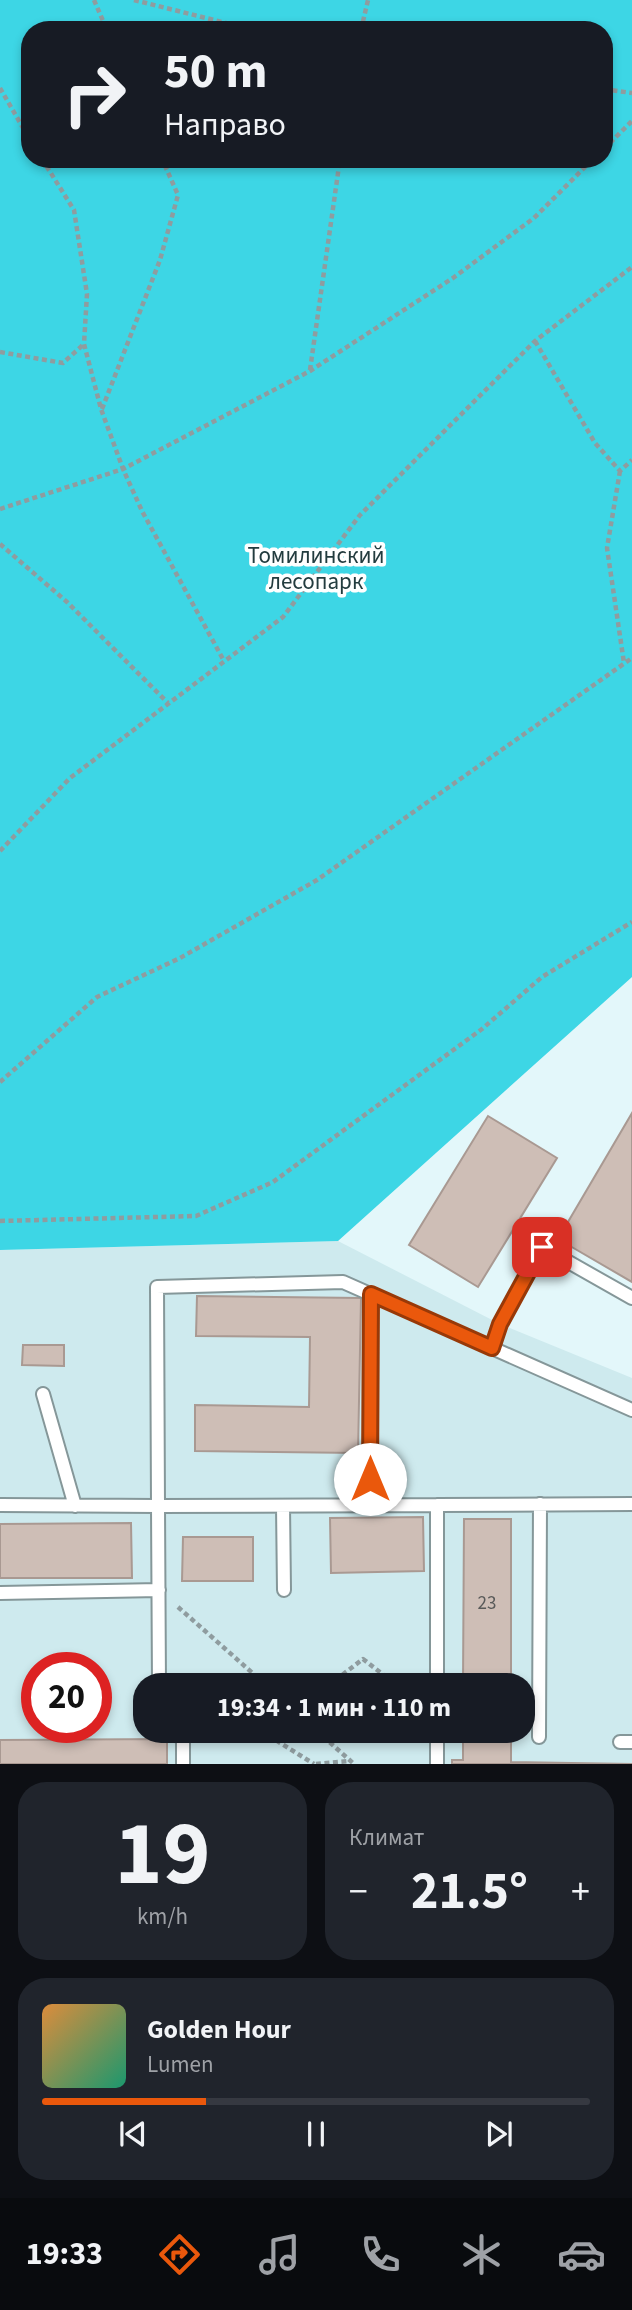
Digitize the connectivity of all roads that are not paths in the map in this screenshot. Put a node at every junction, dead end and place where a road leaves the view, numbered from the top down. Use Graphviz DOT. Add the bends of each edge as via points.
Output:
graph roads {
  1 [pos="371,1294"];
  2 [pos="632,1298"];
  3 [pos="492,1348"];
  4 [pos="43,1394"];
  5 [pos="632,1410"];
  6 [pos="437,1504"];
  7 [pos="540,1504"];
  8 [pos="632,1504"];
  9 [pos="0,1505"];
  10 [pos="370,1505"];
  11 [pos="75,1506"];
  12 [pos="158,1506"];
  13 [pos="283,1506"];
  14 [pos="159,1590"];
  15 [pos="284,1590"];
  16 [pos="0,1593"];
  17 [pos="159,1673"];
  18 [pos="436,1673"];
  19 [pos="539,1737"];
  20 [pos="183,1743"];
  21 [pos="437,1743"];
  22 [pos="183,1764"];
  23 [pos="437,1764"];
  1 -- 3 [label="lane"];
  1 -- 10 [label="lane"];
  1 -- 12 [label="lane" via="343,1282 157,1287"];
  2 -- 3 [label="lane" via="542,1247"];
  3 -- 5 [label="lane"];
  4 -- 11 [label="lane"];
  6 -- 7 [label="lane"];
  6 -- 10 [label="lane"];
  6 -- 18 [label="lane"];
  7 -- 8 [label="lane"];
  7 -- 19 [label="lane"];
  9 -- 11 [label="lane"];
  10 -- 13 [label="lane"];
  11 -- 12 [label="lane"];
  12 -- 13 [label="lane"];
  12 -- 14 [label="lane"];
  13 -- 15 [label="lane"];
  14 -- 16 [label="lane"];
  14 -- 17 [label="lane"];
  20 -- 22 [label="lane"];
  21 -- 23 [label="lane"];
}
